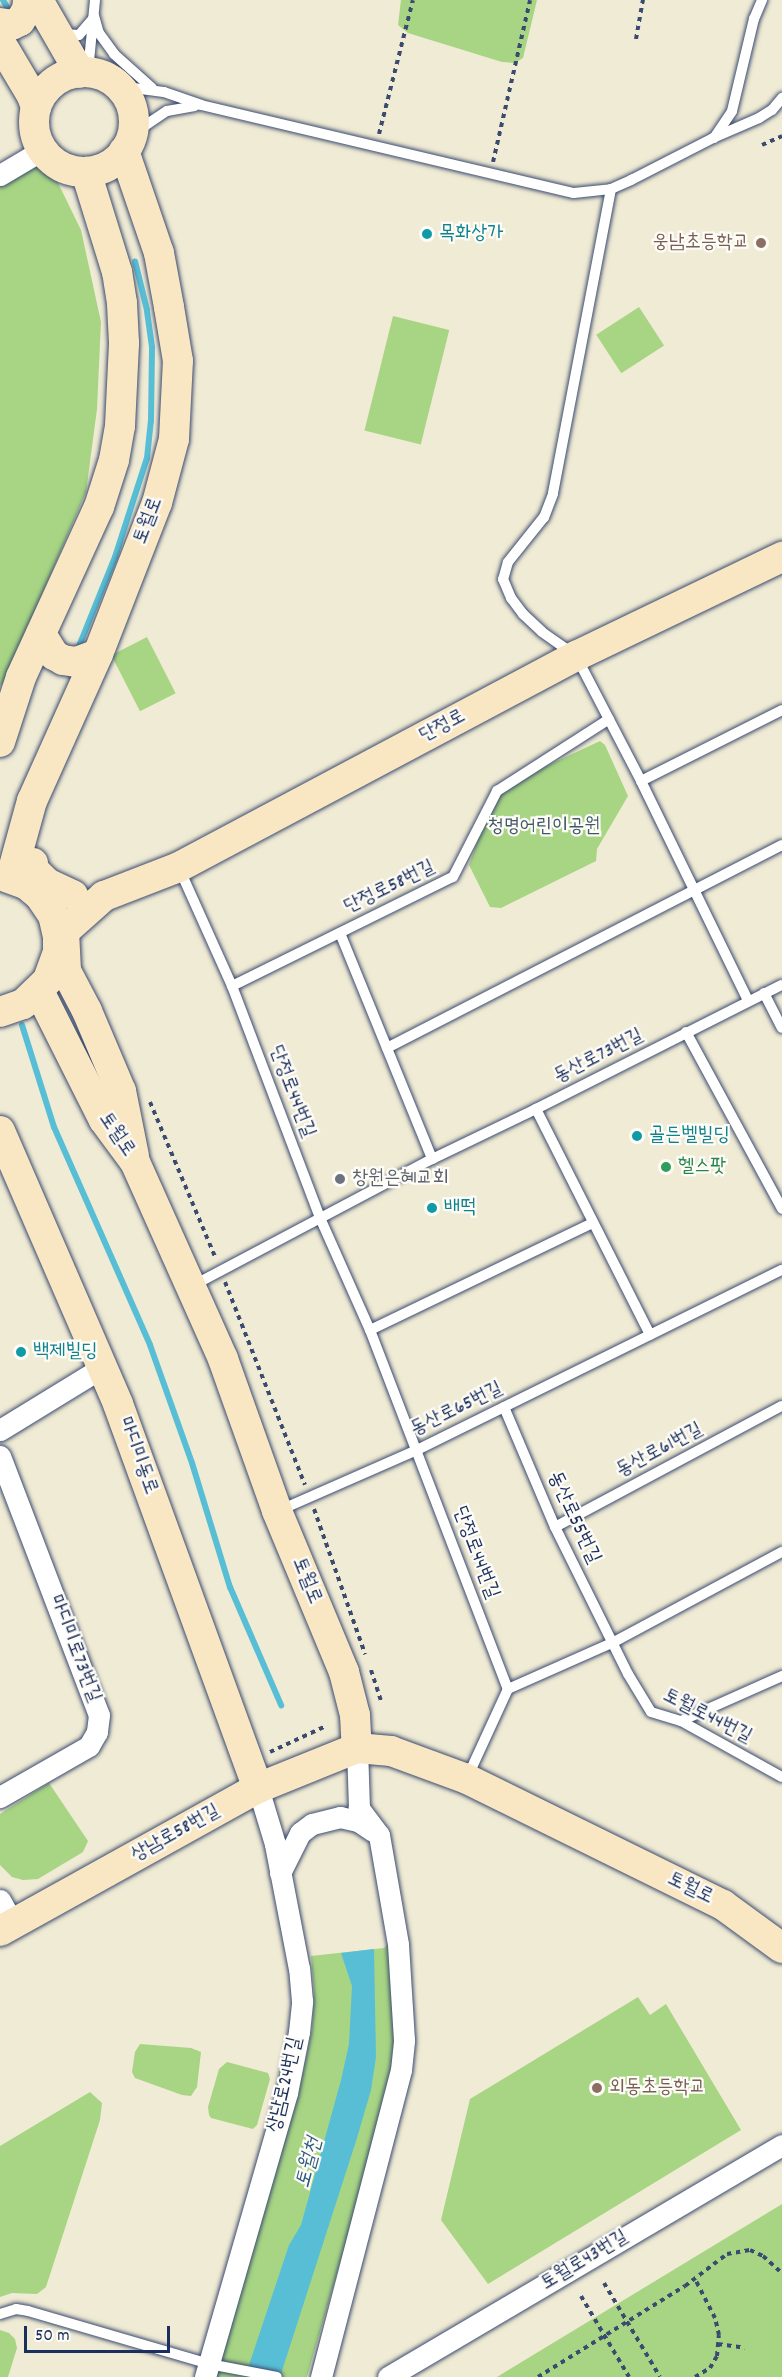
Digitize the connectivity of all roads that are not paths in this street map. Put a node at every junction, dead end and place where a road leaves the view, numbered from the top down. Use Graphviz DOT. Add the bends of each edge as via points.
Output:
graph roads {
  1 [pos="28,0"];
  2 [pos="38,0"];
  3 [pos="95,0"];
  4 [pos="762,0"];
  5 [pos="94,16"];
  6 [pos="0,23"];
  7 [pos="55,31"];
  8 [pos="0,42"];
  9 [pos="99,78"];
  10 [pos="154,90"];
  11 [pos="782,98"];
  12 [pos="201,105"];
  13 [pos="36,107"];
  14 [pos="713,138"];
  15 [pos="127,147"];
  16 [pos="42,150"];
  17 [pos="86,172"];
  18 [pos="0,175"];
  19 [pos="611,189"];
  20 [pos="159,253"];
  21 [pos="114,264"];
  22 [pos="782,556"];
  23 [pos="41,634"];
  24 [pos="98,654"];
  25 [pos="576,656"];
  26 [pos="21,677"];
  27 [pos="0,699"];
  28 [pos="782,710"];
  29 [pos="609,719"];
  30 [pos="0,742"];
  31 [pos="641,781"];
  32 [pos="32,801"];
  33 [pos="782,845"];
  34 [pos="179,867"];
  35 [pos="5,876"];
  36 [pos="694,891"];
  37 [pos="73,895"];
  38 [pos="40,896"];
  39 [pos="104,896"];
  40 [pos="340,933"];
  41 [pos="61,934"];
  42 [pos="782,984"];
  43 [pos="232,986"];
  44 [pos="39,992"];
  45 [pos="764,993"];
  46 [pos="748,1000"];
  47 [pos="0,1012"];
  48 [pos="782,1028"];
  49 [pos="686,1032"];
  50 [pos="387,1048"];
  51 [pos="536,1109"];
  52 [pos="0,1131"];
  53 [pos="432,1159"];
  54 [pos="135,1162"];
  55 [pos="782,1209"];
  56 [pos="321,1220"];
  57 [pos="592,1222"];
  58 [pos="782,1270"];
  59 [pos="189,1288"];
  60 [pos="370,1330"];
  61 [pos="650,1335"];
  62 [pos="103,1367"];
  63 [pos="782,1406"];
  64 [pos="504,1407"];
  65 [pos="0,1430"];
  66 [pos="417,1450"];
  67 [pos="0,1456"];
  68 [pos="277,1511"];
  69 [pos="555,1527"];
  70 [pos="782,1552"];
  71 [pos="612,1643"];
  72 [pos="782,1676"];
  73 [pos="508,1689"];
  74 [pos="681,1721"];
  75 [pos="357,1749"];
  76 [pos="782,1777"];
  77 [pos="467,1779"];
  78 [pos="258,1788"];
  79 [pos="0,1797"];
  80 [pos="379,1835"];
  81 [pos="280,1873"];
  82 [pos="4,1918"];
  83 [pos="782,1948"];
  84 [pos="782,2145"];
  85 [pos="0,2314"];
  86 [pos="207,2370"];
  87 [pos="277,2377"];
  88 [pos="321,2377"];
  89 [pos="388,2377"];
  1 -- 6 [label="street" via="20,21 12,25"];
  2 -- 7 [label="street"];
  3 -- 5 [label="lane"];
  4 -- 14 [label="lane" via="732,111"];
  5 -- 7 [label="lane" via="79,35"];
  5 -- 9 [label="lane" via="89,61"];
  5 -- 10 [label="lane" via="99,33 114,54"];
  7 -- 9 [label="street"];
  8 -- 13 [label="street"];
  9 -- 10 [label="lane"];
  9 -- 13 [label="street" via="57,80 45,90"];
  9 -- 15 [label="street" via="128,99 133,129"];
  10 -- 12 [label="lane"];
  11 -- 14 [label="lane" via="759,118"];
  12 -- 15 [label="lane" via="167,111 140,129"];
  12 -- 19 [label="lane" via="574,193"];
  13 -- 16 [label="street" via="35,135"];
  14 -- 19 [label="lane"];
  15 -- 17 [label="street" via="109,165"];
  15 -- 20 [label="street, 토월로"];
  16 -- 17 [label="street" via="65,169"];
  16 -- 18 [label="street"];
  17 -- 21 [label="street"];
  19 -- 25 [label="lane" via="553,494 544,517 508,562 503,579 523,614"];
  20 -- 21 [label="street" via="142,236 123,236"];
  20 -- 24 [label="street, 토월로" via="178,361 174,439 157,503"];
  21 -- 23 [label="street" via="122,303 124,344 120,426 114,460 99,507"];
  22 -- 25 [label="street, 단정로"];
  23 -- 24 [label="street" via="54,655 63,660 76,662"];
  23 -- 26 [label="street"];
  24 -- 32 [label="street, 토월로"];
  25 -- 29 [label="lane"];
  25 -- 34 [label="street, 단정로"];
  26 -- 27 [label="street"];
  26 -- 30 [label="street"];
  28 -- 31 [label="lane"];
  29 -- 31 [label="lane"];
  29 -- 40 [label="lane, 단정로58번길" via="497,790 453,877"];
  31 -- 36 [label="lane"];
  32 -- 35 [label="street, 토월로"];
  32 -- 37 [label="street" via="33,868 47,884"];
  33 -- 36 [label="lane"];
  34 -- 39 [label="street, 단정로"];
  34 -- 43 [label="lane, 단정로44번길"];
  35 -- 38 [label="street" via="27,885"];
  36 -- 46 [label="lane"];
  36 -- 50 [label="lane"];
  37 -- 38 [label="street, 단정로"];
  37 -- 39 [label="street, 단정로"];
  38 -- 41 [label="street"];
  39 -- 41 [label="street, 단정로"];
  40 -- 43 [label="lane, 단정로58번길"];
  40 -- 50 [label="lane"];
  41 -- 44 [label="street" via="54,966"];
  41 -- 54 [label="street" via="66,971 121,1090"];
  42 -- 45 [label="lane, 동산로73번길"];
  43 -- 56 [label="lane, 단정로44번길"];
  44 -- 47 [label="street" via="23,1004"];
  44 -- 54 [label="street, 토월로" via="104,1120"];
  45 -- 46 [label="lane, 동산로73번길"];
  45 -- 48 [label="lane"];
  46 -- 49 [label="lane, 동산로73번길"];
  49 -- 51 [label="lane, 동산로73번길"];
  49 -- 55 [label="lane"];
  50 -- 53 [label="lane"];
  51 -- 53 [label="lane, 동산로73번길"];
  51 -- 57 [label="lane"];
  52 -- 62 [label="street, 마디미동로"];
  53 -- 56 [label="lane, 동산로73번길"];
  54 -- 59 [label="street, 토월로"];
  56 -- 59 [label="lane, 동산로73번길"];
  56 -- 60 [label="lane, 단정로44번길"];
  57 -- 60 [label="lane"];
  57 -- 61 [label="lane"];
  58 -- 61 [label="lane, 동산로65번길"];
  59 -- 68 [label="street, 토월로" via="223,1359"];
  60 -- 66 [label="lane, 단정로44번길"];
  61 -- 64 [label="lane, 동산로65번길"];
  62 -- 65 [label="street"];
  62 -- 78 [label="street, 마디미동로"];
  63 -- 69 [label="lane, 동산로61번길"];
  64 -- 66 [label="lane, 동산로65번길"];
  64 -- 69 [label="lane, 동산로55번길"];
  66 -- 68 [label="lane, 동산로65번길"];
  66 -- 73 [label="lane, 단정로44번길"];
  67 -- 79 [label="street, 마디미로73번길" via="99,1715 97,1732 89,1746"];
  68 -- 75 [label="street, 토월로" via="344,1672 355,1715"];
  69 -- 71 [label="lane, 동산로55번길"];
  70 -- 71 [label="lane"];
  71 -- 73 [label="lane"];
  71 -- 74 [label="lane, 토월로44번길" via="651,1712"];
  72 -- 74 [label="lane"];
  73 -- 77 [label="lane"];
  74 -- 76 [label="lane, 토월로44번길"];
  75 -- 77 [label="street, 토월로" via="391,1751"];
  75 -- 78 [label="street, 상남로58번길"];
  75 -- 80 [label="street" via="359,1808"];
  77 -- 83 [label="street, 토월로" via="723,1905"];
  78 -- 81 [label="street, 상남로24번길"];
  78 -- 82 [label="street, 상남로58번길"];
  80 -- 81 [label="street" via="358,1821 340,1817 312,1824 300,1833"];
  80 -- 88 [label="street" via="401,1976 401,2070"];
  81 -- 86 [label="street, 상남로24번길" via="302,2001 296,2061"];
  84 -- 89 [label="street, 토월로43번길"];
  85 -- 86 [label="lane" via="16,2309 28,2311"];
  86 -- 87 [label="lane"];
}
